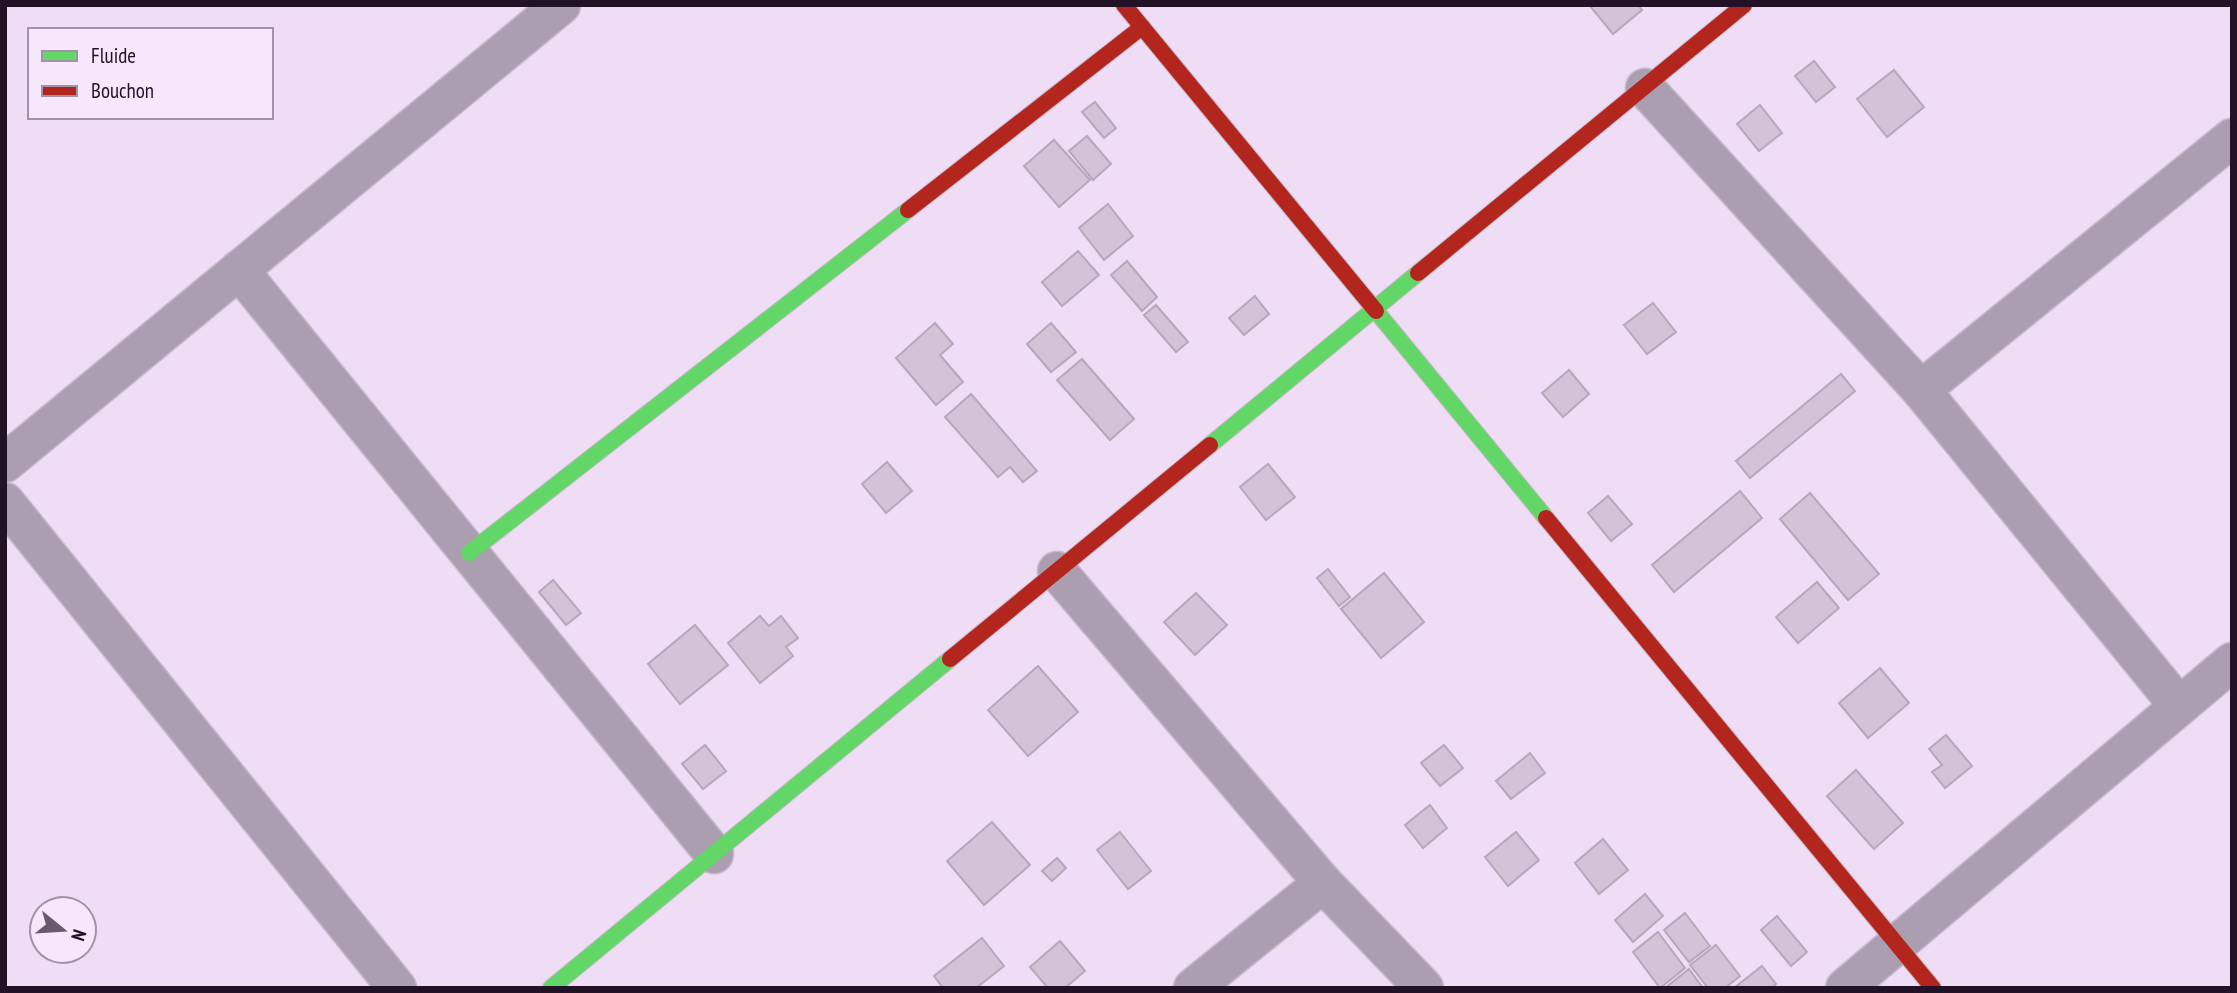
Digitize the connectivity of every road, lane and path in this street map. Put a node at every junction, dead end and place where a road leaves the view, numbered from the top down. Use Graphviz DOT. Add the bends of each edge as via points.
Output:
graph roads {
  1 [pos="561,5"];
  2 [pos="1124,5"];
  3 [pos="1744,5"];
  4 [pos="1142,27"];
  5 [pos="1645,88"];
  6 [pos="2232,138"];
  7 [pos="239,270"];
  8 [pos="1375,310"];
  9 [pos="1921,390"];
  10 [pos="5,463"];
  11 [pos="5,502"];
  12 [pos="468,552"];
  13 [pos="1057,571"];
  14 [pos="2232,662"];
  15 [pos="2179,706"];
  16 [pos="714,854"];
  17 [pos="1324,883"];
  18 [pos="1897,944"];
  19 [pos="397,988"];
  20 [pos="551,988"];
  21 [pos="1193,988"];
  22 [pos="1424,988"];
  23 [pos="1845,988"];
  24 [pos="1933,988"];
  1 -- 7 [label="street"];
  2 -- 4 [label="street"];
  3 -- 5 [label="street"];
  4 -- 8 [label="street"];
  4 -- 12 [label="street"];
  5 -- 8 [label="street"];
  5 -- 9 [label="street"];
  6 -- 9 [label="street"];
  7 -- 10 [label="street"];
  7 -- 12 [label="street"];
  8 -- 13 [label="street"];
  8 -- 18 [label="street"];
  9 -- 15 [label="street"];
  11 -- 19 [label="street"];
  12 -- 16 [label="street"];
  13 -- 16 [label="street"];
  13 -- 17 [label="street"];
  14 -- 15 [label="street"];
  15 -- 18 [label="street"];
  16 -- 20 [label="street"];
  17 -- 21 [label="street"];
  17 -- 22 [label="street"];
  18 -- 23 [label="street"];
  18 -- 24 [label="street"];
}
